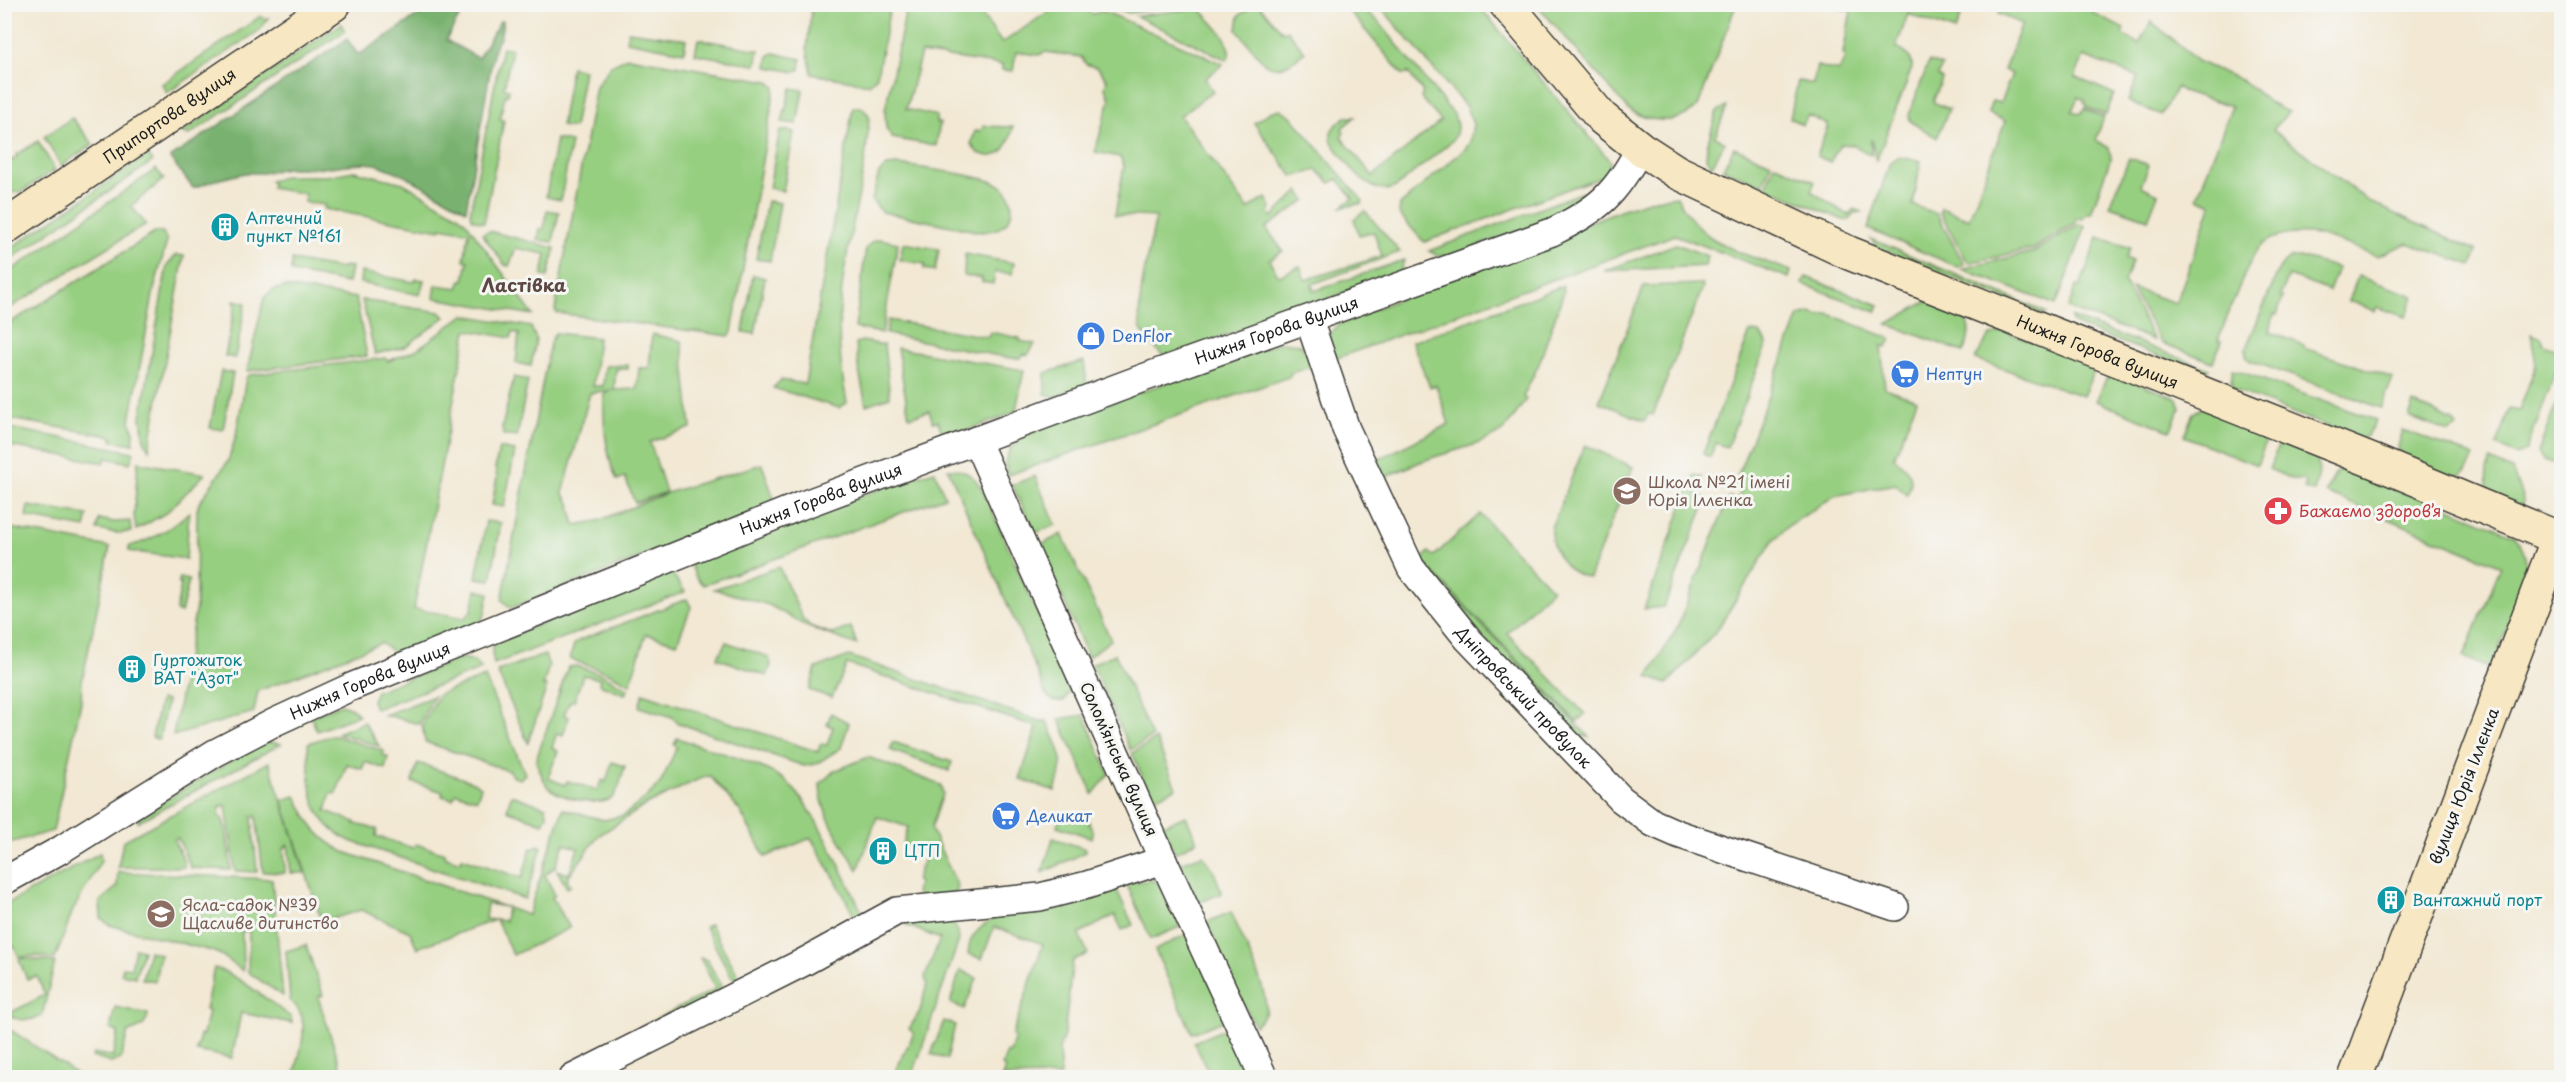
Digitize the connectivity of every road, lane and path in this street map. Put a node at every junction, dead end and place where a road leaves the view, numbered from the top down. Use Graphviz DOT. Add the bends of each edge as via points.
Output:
graph roads {
  1 [pos="334,4"];
  2 [pos="1506,4"];
  3 [pos="1640,148"];
  4 [pos="4,228"];
  5 [pos="1309,320"];
  6 [pos="976,440"];
  7 [pos="2560,535"];
  8 [pos="1163,860"];
  9 [pos="4,881"];
  10 [pos="1895,907"];
  11 [pos="573,1077"];
  12 [pos="1264,1077"];
  13 [pos="2355,1077"];
  1 -- 4 [label="street, Припортова вулиця"];
  2 -- 3 [label="street, Нижня Горова вулиця" via="1602,118"];
  3 -- 5 [label="street, Нижня Горова вулиця" via="1613,192 1571,223"];
  3 -- 7 [label="street, Нижня Горова вулиця" via="1696,181 1849,253"];
  5 -- 6 [label="street, Нижня Горова вулиця"];
  5 -- 10 [label="street, Дніпровський провулок" via="1346,429 1411,568 1468,639 1621,799 1653,823 1678,834"];
  6 -- 8 [label="street, Соломʼянська вулиця"];
  6 -- 9 [label="street, Нижня Горова вулиця" via="682,552 317,702 215,753"];
  7 -- 13 [label="street, вулиця Юрія Іллєнка"];
  8 -- 11 [label="street" via="1040,897 897,911"];
  8 -- 12 [label="street, Соломʼянська вулиця"];
}
